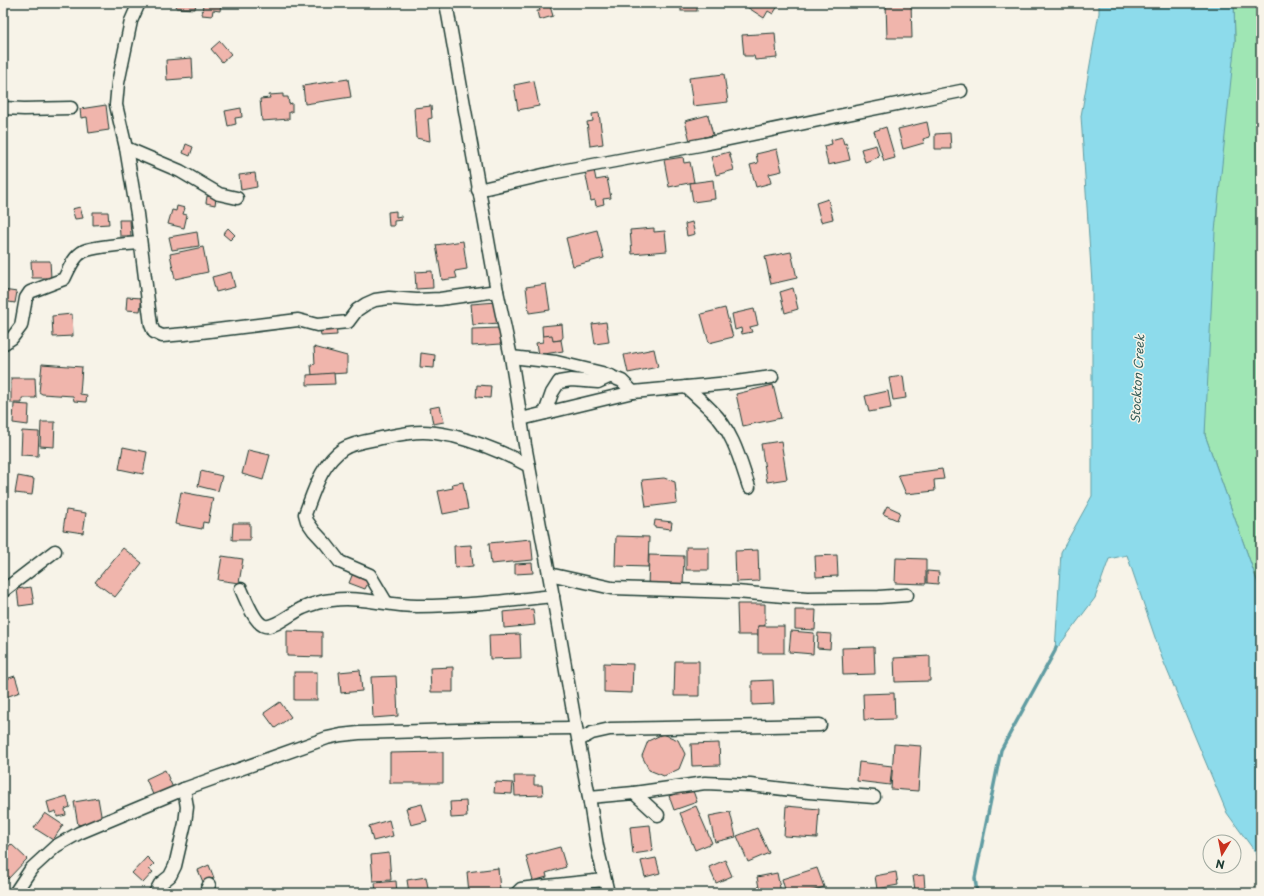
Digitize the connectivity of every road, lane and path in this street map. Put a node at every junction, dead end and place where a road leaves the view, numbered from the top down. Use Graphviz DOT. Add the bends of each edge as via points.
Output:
graph roads {
  1 [pos="139,3"];
  2 [pos="446,3"];
  3 [pos="961,91"];
  4 [pos="3,108"];
  5 [pos="71,108"];
  6 [pos="126,148"];
  7 [pos="478,190"];
  8 [pos="237,198"];
  9 [pos="140,243"];
  10 [pos="497,291"];
  11 [pos="3,344"];
  12 [pos="511,357"];
  13 [pos="612,376"];
  14 [pos="772,377"];
  15 [pos="686,387"];
  16 [pos="633,392"];
  17 [pos="544,413"];
  18 [pos="521,419"];
  19 [pos="529,466"];
  20 [pos="749,488"];
  21 [pos="55,551"];
  22 [pos="549,574"];
  23 [pos="241,588"];
  24 [pos="3,591"];
  25 [pos="907,595"];
  26 [pos="553,596"];
  27 [pos="386,602"];
  28 [pos="820,725"];
  29 [pos="576,728"];
  30 [pos="579,740"];
  31 [pos="184,789"];
  32 [pos="634,793"];
  33 [pos="589,796"];
  34 [pos="874,797"];
  35 [pos="658,815"];
  36 [pos="598,852"];
  37 [pos="15,893"];
  38 [pos="155,893"];
  39 [pos="517,893"];
  40 [pos="608,893"];
  1 -- 6 [label="street" via="131,22 116,105"];
  2 -- 7 [label="street"];
  3 -- 7 [label="street"];
  4 -- 5 [label="street"];
  6 -- 8 [label="street" via="180,171 219,194"];
  6 -- 9 [label="street"];
  7 -- 10 [label="street"];
  9 -- 10 [label="street" via="150,325 154,332 162,336 298,320 317,325 348,322 357,310 375,300 440,299"];
  9 -- 11 [label="street" via="84,251 72,264 64,279 30,292 26,298 21,326 12,338"];
  10 -- 12 [label="street"];
  12 -- 13 [label="street" via="556,362"];
  12 -- 18 [label="street"];
  13 -- 16 [label="street" via="622,381"];
  13 -- 17 [label="street" via="598,382 559,382"];
  14 -- 15 [label="street"];
  15 -- 16 [label="street"];
  15 -- 20 [label="street" via="712,411 728,431"];
  16 -- 17 [label="street"];
  17 -- 18 [label="street"];
  18 -- 19 [label="street"];
  19 -- 22 [label="street"];
  19 -- 27 [label="street" via="486,446 437,433 394,435 357,443 342,450 321,473 305,514 307,521 340,562 370,575"];
  21 -- 24 [label="street"];
  22 -- 25 [label="street" via="619,588 736,592 807,598"];
  22 -- 26 [label="street"];
  23 -- 27 [label="street" via="259,624 265,626 273,625 301,608 332,600"];
  26 -- 27 [label="street" via="448,605 415,606"];
  26 -- 29 [label="street"];
  28 -- 30 [label="street" via="610,729 592,733"];
  29 -- 30 [label="street"];
  29 -- 31 [label="street" via="341,735"];
  30 -- 33 [label="street"];
  31 -- 37 [label="street" via="56,846 31,869"];
  31 -- 38 [label="street" via="185,823 176,866"];
  32 -- 33 [label="street"];
  32 -- 34 [label="street" via="705,783"];
  32 -- 35 [label="street"];
  33 -- 36 [label="street"];
  36 -- 39 [label="street" via="604,880 528,888"];
  36 -- 40 [label="street"];
}
